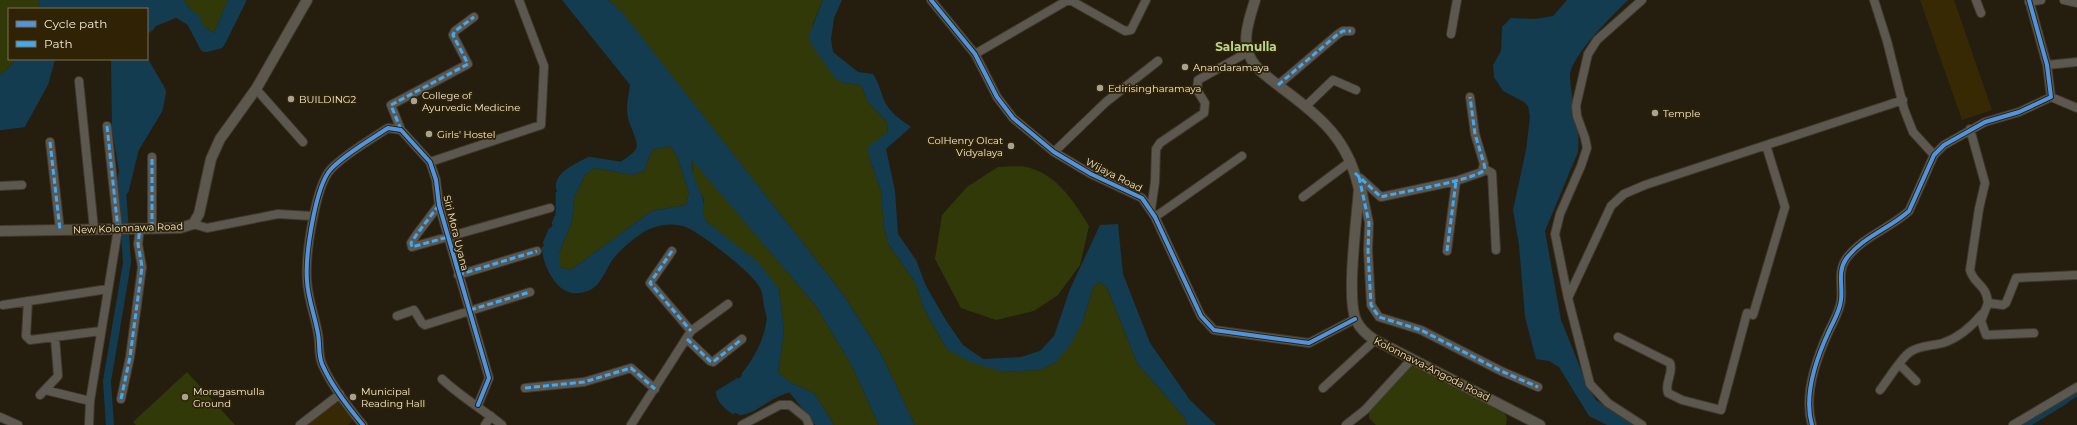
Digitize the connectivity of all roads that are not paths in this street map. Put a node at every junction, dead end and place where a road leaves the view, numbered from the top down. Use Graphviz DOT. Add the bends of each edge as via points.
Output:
graph roads {
  1 [pos="307,0"];
  2 [pos="519,0"];
  3 [pos="931,0"];
  4 [pos="1069,0"];
  5 [pos="1146,0"];
  6 [pos="1255,0"];
  7 [pos="1457,0"];
  8 [pos="1642,0"];
  9 [pos="1874,0"];
  10 [pos="1976,0"];
  11 [pos="2041,0"];
  12 [pos="2064,0"];
  13 [pos="2029,1"];
  14 [pos="2077,3"];
  15 [pos="1981,13"];
  16 [pos="474,17"];
  17 [pos="1351,30"];
  18 [pos="1451,34"];
  19 [pos="1248,52"];
  20 [pos="975,54"];
  21 [pos="1158,61"];
  22 [pos="2077,62"];
  23 [pos="2047,65"];
  24 [pos="79,81"];
  25 [pos="1278,85"];
  26 [pos="256,89"];
  27 [pos="1356,90"];
  28 [pos="1470,97"];
  29 [pos="2051,97"];
  30 [pos="1903,100"];
  31 [pos="1306,106"];
  32 [pos="2077,108"];
  33 [pos="107,126"];
  34 [pos="1970,129"];
  35 [pos="401,130"];
  36 [pos="50,142"];
  37 [pos="303,142"];
  38 [pos="1766,145"];
  39 [pos="1054,152"];
  40 [pos="1934,155"];
  41 [pos="1242,156"];
  42 [pos="152,157"];
  43 [pos="1351,160"];
  44 [pos="430,162"];
  45 [pos="1485,168"];
  46 [pos="1357,175"];
  47 [pos="1456,181"];
  48 [pos="22,185"];
  49 [pos="0,186"];
  50 [pos="1303,197"];
  51 [pos="439,205"];
  52 [pos="550,208"];
  53 [pos="1151,209"];
  54 [pos="312,216"];
  55 [pos="1155,217"];
  56 [pos="193,224"];
  57 [pos="138,228"];
  58 [pos="152,228"];
  59 [pos="94,229"];
  60 [pos="120,229"];
  61 [pos="60,230"];
  62 [pos="0,231"];
  63 [pos="448,237"];
  64 [pos="1496,250"];
  65 [pos="672,251"];
  66 [pos="1447,251"];
  67 [pos="537,252"];
  68 [pos="2077,274"];
  69 [pos="458,275"];
  70 [pos="108,289"];
  71 [pos="530,292"];
  72 [pos="1568,298"];
  73 [pos="28,301"];
  74 [pos="1988,303"];
  75 [pos="728,304"];
  76 [pos="3,305"];
  77 [pos="470,310"];
  78 [pos="1982,314"];
  79 [pos="397,316"];
  80 [pos="1355,319"];
  81 [pos="101,331"];
  82 [pos="691,331"];
  83 [pos="2034,333"];
  84 [pos="55,337"];
  85 [pos="1618,337"];
  86 [pos="687,339"];
  87 [pos="742,339"];
  88 [pos="1375,340"];
  89 [pos="1412,359"];
  90 [pos="1900,365"];
  91 [pos="442,379"];
  92 [pos="1916,381"];
  93 [pos="2077,387"];
  94 [pos="525,388"];
  95 [pos="1323,388"];
  96 [pos="1538,388"];
  97 [pos="655,389"];
  98 [pos="1880,390"];
  99 [pos="340,394"];
  100 [pos="121,399"];
  101 [pos="90,401"];
  102 [pos="478,406"];
  103 [pos="491,416"];
  104 [pos="0,417"];
  105 [pos="18,425"];
  106 [pos="89,425"];
  107 [pos="300,425"];
  108 [pos="362,425"];
  109 [pos="486,425"];
  110 [pos="502,425"];
  111 [pos="631,425"];
  112 [pos="742,425"];
  113 [pos="809,425"];
  114 [pos="1346,425"];
  115 [pos="1540,425"];
  116 [pos="1642,425"];
  117 [pos="1812,425"];
  118 [pos="2013,425"];
  1 -- 26 [label="main road, New Kolonnawa Road"];
  2 -- 44 [label="street" via="544,66 541,125"];
  3 -- 20 [label="street, Wijaya Road"];
  4 -- 5 [label="street" via="1125,31 1131,30"];
  4 -- 20 [label="street"];
  6 -- 19 [label="main road" via="1248,26"];
  7 -- 18 [label="street"];
  8 -- 72 [label="street" via="1591,48 1578,93 1577,116 1586,138 1587,148 1560,214 1555,234"];
  9 -- 30 [label="street"];
  10 -- 15 [label="street"];
  11 -- 13 [label="street"];
  12 -- 14 [label="street"];
  13 -- 23 [label="street"];
  16 -- 35 [label="street" via="453,35 468,64 391,105"];
  17 -- 25 [label="street" via="1338,34"];
  19 -- 25 [label="main road, Kolonnawa-Angoda Road" via="1254,63"];
  19 -- 53 [label="street" via="1198,80 1196,90 1205,102 1204,113 1160,143 1156,149"];
  20 -- 39 [label="street, Wijaya Road" via="997,97 1013,118"];
  21 -- 39 [label="street" via="1106,102"];
  22 -- 23 [label="street"];
  23 -- 29 [label="street"];
  24 -- 59 [label="street"];
  25 -- 31 [label="main road, Kolonnawa-Angoda Road"];
  26 -- 37 [label="street"];
  26 -- 56 [label="main road, New Kolonnawa Road" via="220,139 211,159 199,214"];
  27 -- 31 [label="street" via="1333,80"];
  28 -- 45 [label="street" via="1475,134"];
  29 -- 32 [label="street"];
  29 -- 34 [label="street" via="2019,112"];
  30 -- 38 [label="street"];
  30 -- 40 [label="street" via="1913,132"];
  31 -- 43 [label="main road, Kolonnawa-Angoda Road" via="1335,136"];
  33 -- 60 [label="street"];
  34 -- 40 [label="street" via="1944,145"];
  34 -- 74 [label="street" via="1985,182 1970,270 1971,276 1987,292"];
  35 -- 44 [label="street, Siri Mora Uyana"];
  35 -- 54 [label="street" via="388,128 331,169 323,180"];
  36 -- 61 [label="street"];
  38 -- 72 [label="street" via="1645,185 1617,198"];
  38 -- 85 [label="street" via="1785,207 1753,315 1747,313 1721,410 1682,400 1668,393 1666,387 1672,370 1670,363"];
  39 -- 53 [label="street, Wijaya Road" via="1091,174 1142,198"];
  40 -- 117 [label="street" via="1908,211 1868,238 1846,259 1842,269 1840,306 1819,353 1813,376 1808,405"];
  41 -- 55 [label="street"];
  42 -- 58 [label="street"];
  43 -- 46 [label="main road, Kolonnawa-Angoda Road"];
  43 -- 50 [label="street"];
  44 -- 51 [label="street, Siri Mora Uyana" via="436,180"];
  45 -- 47 [label="street" via="1480,174"];
  45 -- 64 [label="street" via="1492,173"];
  46 -- 47 [label="street" via="1381,198"];
  46 -- 80 [label="main road, Kolonnawa-Angoda Road" via="1359,189 1352,280"];
  46 -- 96 [label="street" via="1369,223 1371,305 1379,317 1421,330"];
  47 -- 66 [label="street"];
  48 -- 49 [label="street"];
  51 -- 63 [label="street, Siri Mora Uyana"];
  51 -- 63 [label="street" via="416,234 411,243 412,247"];
  52 -- 63 [label="street"];
  53 -- 55 [label="street, Wijaya Road"];
  54 -- 56 [label="street" via="278,214 207,228"];
  54 -- 99 [label="street" via="306,280 309,300 318,336 319,353"];
  55 -- 80 [label="street, Wijaya Road" via="1202,316 1214,330 1309,343"];
  56 -- 58 [label="main road, New Kolonnawa Road" via="180,228"];
  57 -- 58 [label="main road, New Kolonnawa Road"];
  57 -- 60 [label="main road, New Kolonnawa Road"];
  57 -- 100 [label="street" via="142,267 130,357"];
  59 -- 60 [label="main road, New Kolonnawa Road"];
  59 -- 61 [label="main road, New Kolonnawa Road"];
  60 -- 70 [label="street"];
  61 -- 62 [label="main road, New Kolonnawa Road"];
  63 -- 69 [label="street, Siri Mora Uyana"];
  65 -- 82 [label="street" via="650,283"];
  67 -- 69 [label="street"];
  68 -- 74 [label="street" via="2016,278 2006,303"];
  69 -- 77 [label="street, Siri Mora Uyana"];
  70 -- 73 [label="street"];
  70 -- 81 [label="street"];
  71 -- 77 [label="street"];
  72 -- 116 [label="street" via="1590,384 1608,403"];
  73 -- 76 [label="street"];
  73 -- 84 [label="street" via="26,336 30,340"];
  74 -- 78 [label="street"];
  75 -- 82 [label="street"];
  77 -- 79 [label="street" via="425,325 414,310"];
  77 -- 102 [label="street, Siri Mora Uyana" via="489,378"];
  78 -- 83 [label="street" via="1981,321 1986,335"];
  78 -- 90 [label="street" via="1960,334 1944,342 1910,352"];
  80 -- 88 [label="main road, Kolonnawa-Angoda Road" via="1366,334"];
  81 -- 84 [label="street"];
  81 -- 101 [label="street"];
  82 -- 86 [label="street"];
  84 -- 101 [label="street" via="58,376 43,393"];
  86 -- 87 [label="street" via="714,362"];
  86 -- 97 [label="street"];
  88 -- 89 [label="main road, Kolonnawa-Angoda Road"];
  88 -- 95 [label="street"];
  89 -- 114 [label="street" via="1365,410"];
  89 -- 115 [label="main road, Kolonnawa-Angoda Road"];
  90 -- 92 [label="street"];
  90 -- 98 [label="street"];
  91 -- 102 [label="street"];
  93 -- 118 [label="street"];
  94 -- 97 [label="street" via="584,382 631,368"];
  97 -- 111 [label="street"];
  99 -- 107 [label="street"];
  99 -- 108 [label="street"];
  101 -- 106 [label="street"];
  102 -- 103 [label="street"];
  103 -- 109 [label="street"];
  103 -- 110 [label="street"];
  104 -- 105 [label="street"];
  112 -- 113 [label="street" via="780,405 790,405 806,418"];
}
